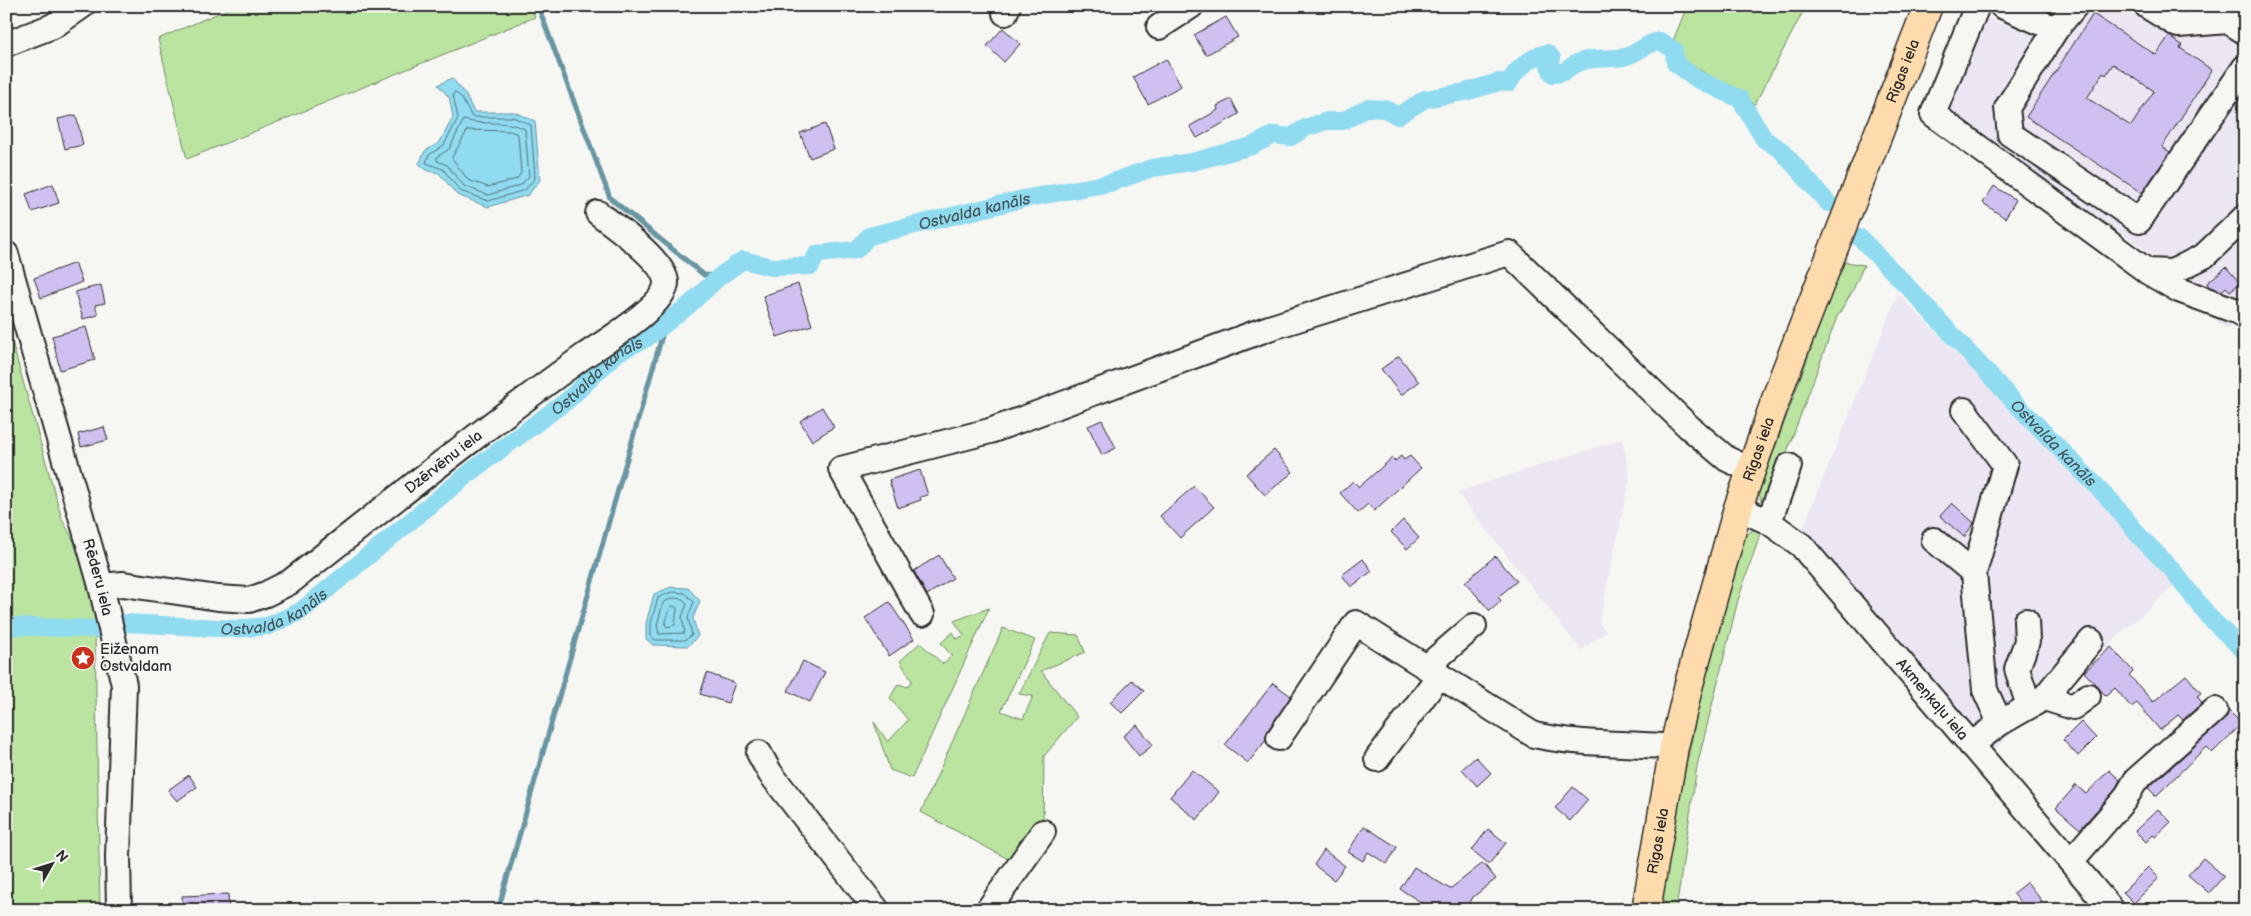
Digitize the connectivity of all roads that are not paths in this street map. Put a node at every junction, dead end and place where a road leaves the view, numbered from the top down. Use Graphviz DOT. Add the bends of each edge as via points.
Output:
graph roads {
  1 [pos="82,6"];
  2 [pos="1191,6"];
  3 [pos="1928,6"];
  4 [pos="1977,6"];
  5 [pos="2002,6"];
  6 [pos="2075,6"];
  7 [pos="2147,6"];
  8 [pos="1158,27"];
  9 [pos="2056,29"];
  10 [pos="2245,32"];
  11 [pos="6,44"];
  12 [pos="2245,67"];
  13 [pos="598,212"];
  14 [pos="2245,217"];
  15 [pos="6,254"];
  16 [pos="2147,271"];
  17 [pos="2243,311"];
  18 [pos="1964,410"];
  19 [pos="1789,466"];
  20 [pos="1751,470"];
  21 [pos="1738,508"];
  22 [pos="1769,522"];
  23 [pos="1934,540"];
  24 [pos="1974,573"];
  25 [pos="101,586"];
  26 [pos="1369,613"];
  27 [pos="922,614"];
  28 [pos="2026,621"];
  29 [pos="1474,626"];
  30 [pos="2091,641"];
  31 [pos="1435,669"];
  32 [pos="2088,696"];
  33 [pos="2036,702"];
  34 [pos="2215,710"];
  35 [pos="2000,722"];
  36 [pos="1279,738"];
  37 [pos="1971,745"];
  38 [pos="1674,747"];
  39 [pos="759,753"];
  40 [pos="1377,760"];
  41 [pos="1043,832"];
  42 [pos="2071,862"];
  43 [pos="119,910"];
  44 [pos="877,910"];
  45 [pos="988,910"];
  46 [pos="1646,910"];
  47 [pos="2112,910"];
  1 -- 11 [label="street" via="53,26"];
  2 -- 8 [label="street"];
  3 -- 20 [label="main road, Rīgas iela"];
  4 -- 16 [label="street" via="1933,114"];
  5 -- 9 [label="street"];
  6 -- 9 [label="street"];
  7 -- 10 [label="street" via="2178,25 2228,21"];
  9 -- 12 [label="street" via="2007,108 2010,134 2139,221"];
  13 -- 25 [label="street, Dzērvēnu iela" via="645,251 659,267 666,281 664,293 651,309 582,357 290,582 248,600 123,584"];
  14 -- 16 [label="street" via="2204,256 2172,272"];
  15 -- 25 [label="street, Rēderu iela"];
  16 -- 17 [label="street" via="2178,290"];
  18 -- 24 [label="street" via="2005,465"];
  19 -- 22 [label="street"];
  20 -- 21 [label="main road, Rīgas iela"];
  20 -- 27 [label="street" via="1727,458 1689,427 1509,253 1268,328 990,431 841,470"];
  21 -- 22 [label="street, Akmeņkaļu iela"];
  21 -- 38 [label="main road, Rīgas iela"];
  22 -- 37 [label="street, Akmeņkaļu iela" via="1800,545"];
  23 -- 24 [label="street"];
  24 -- 35 [label="street" via="1986,690"];
  25 -- 43 [label="street, Rēderu iela" via="124,685"];
  26 -- 31 [label="street"];
  28 -- 33 [label="street" via="2027,641 2017,670"];
  29 -- 31 [label="street"];
  30 -- 33 [label="street"];
  31 -- 36 [label="street" via="1356,623"];
  31 -- 38 [label="street" via="1534,735 1566,742"];
  31 -- 40 [label="street"];
  32 -- 33 [label="street" via="2073,706"];
  33 -- 35 [label="street"];
  34 -- 42 [label="street" via="2136,780 2125,799"];
  35 -- 37 [label="street"];
  37 -- 42 [label="street, Akmeņkaļu iela"];
  38 -- 46 [label="main road, Rīgas iela"];
  39 -- 44 [label="street" via="770,773"];
  41 -- 45 [label="street"];
  42 -- 47 [label="street, Akmeņkaļu iela"];
}
